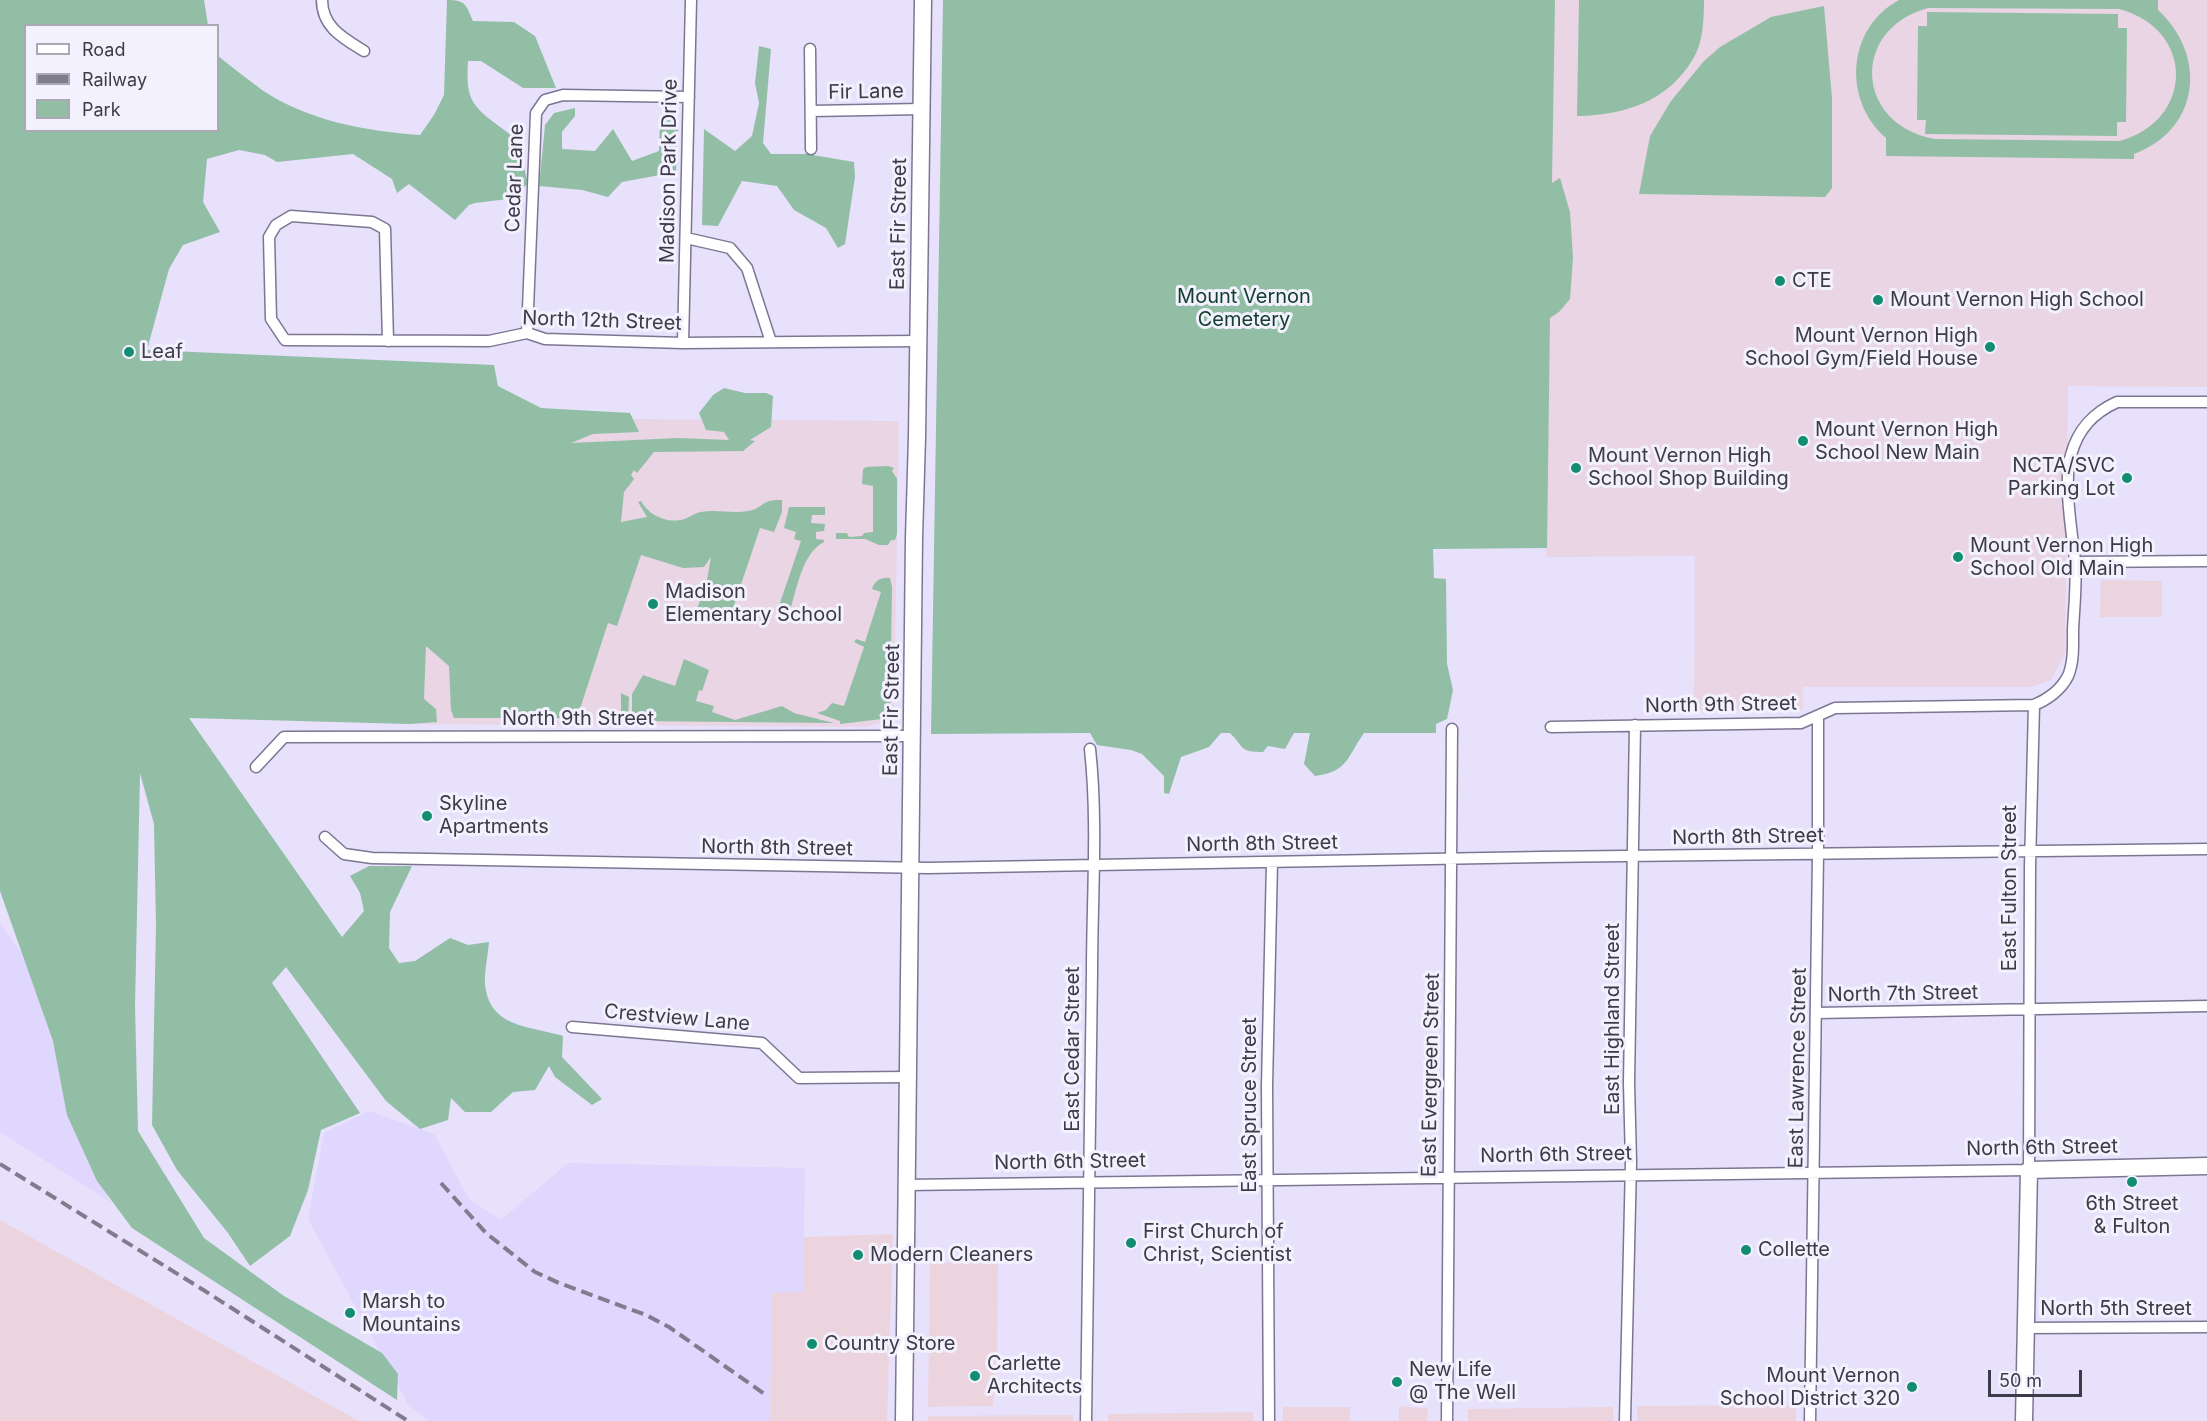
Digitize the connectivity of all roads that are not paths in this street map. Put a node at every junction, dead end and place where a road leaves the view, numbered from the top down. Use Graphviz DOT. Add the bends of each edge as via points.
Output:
graph roads {
  1 [pos="322,0"];
  2 [pos="692,0"];
  3 [pos="923,0"];
  4 [pos="810,50"];
  5 [pos="364,51"];
  6 [pos="688,98"];
  7 [pos="922,109"];
  8 [pos="811,111"];
  9 [pos="811,149"];
  10 [pos="686,238"];
  11 [pos="527,333"];
  12 [pos="388,341"];
  13 [pos="918,341"];
  14 [pos="771,342"];
  15 [pos="683,343"];
  16 [pos="2207,402"];
  17 [pos="2207,561"];
  18 [pos="2075,562"];
  19 [pos="2034,705"];
  20 [pos="1818,716"];
  21 [pos="1635,725"];
  22 [pos="1551,727"];
  23 [pos="1452,729"];
  24 [pos="912,736"];
  25 [pos="1090,749"];
  26 [pos="256,767"];
  27 [pos="325,837"];
  28 [pos="2207,849"];
  29 [pos="2031,851"];
  30 [pos="1818,854"];
  31 [pos="1632,857"];
  32 [pos="1451,859"];
  33 [pos="1272,862"];
  34 [pos="1092,864"];
  35 [pos="911,868"];
  36 [pos="2207,1006"];
  37 [pos="2030,1010"];
  38 [pos="1816,1013"];
  39 [pos="573,1027"];
  40 [pos="908,1077"];
  41 [pos="2207,1166"];
  42 [pos="2029,1170"];
  43 [pos="1815,1172"];
  44 [pos="1630,1174"];
  45 [pos="1448,1179"];
  46 [pos="1267,1180"];
  47 [pos="1090,1183"];
  48 [pos="906,1185"];
  49 [pos="2207,1327"];
  50 [pos="2026,1328"];
  51 [pos="904,1421"];
  52 [pos="1086,1421"];
  53 [pos="1269,1421"];
  54 [pos="1447,1421"];
  55 [pos="1625,1421"];
  56 [pos="1810,1421"];
  57 [pos="2024,1421"];
  1 -- 5 [label="street" via="322,13 333,31"];
  2 -- 6 [label="street, Madison Park Drive"];
  3 -- 7 [label="street, East Fir Street"];
  4 -- 8 [label="street, Fir Lane"];
  6 -- 10 [label="street, Madison Park Drive"];
  6 -- 11 [label="street, Cedar Lane" via="563,95 545,100 536,113"];
  7 -- 8 [label="street, Fir Lane"];
  7 -- 13 [label="street, East Fir Street"];
  8 -- 9 [label="street, Fir Lane"];
  10 -- 14 [label="street" via="730,248 747,268"];
  10 -- 15 [label="street, Madison Park Drive"];
  11 -- 12 [label="street, North 12th Street" via="489,341"];
  11 -- 15 [label="street, North 12th Street" via="545,339"];
  12 -- 12 [label="street, North 12th Street" via="385,229 372,222 291,216 276,225 269,237 271,319 285,340"];
  13 -- 14 [label="street, North 12th Street"];
  13 -- 24 [label="street, East Fir Street"];
  14 -- 15 [label="street, North 12th Street"];
  16 -- 18 [label="street" via="2117,402 2087,422 2070,457 2068,482"];
  17 -- 18 [label="street"];
  18 -- 19 [label="street" via="2068,675 2050,697"];
  19 -- 20 [label="street, North 9th Street" via="1834,708"];
  19 -- 29 [label="street, East Fulton Street"];
  20 -- 21 [label="street, North 9th Street" via="1801,723"];
  20 -- 30 [label="street, East Lawrence Street"];
  21 -- 22 [label="street, North 9th Street"];
  21 -- 31 [label="street, East Highland Street"];
  23 -- 32 [label="street, East Evergreen Street"];
  24 -- 26 [label="street, North 9th Street" via="284,737"];
  24 -- 35 [label="street, East Fir Street"];
  25 -- 34 [label="street, East Cedar Street"];
  27 -- 35 [label="street, North 8th Street" via="344,854 372,858"];
  28 -- 29 [label="street, North 8th Street"];
  29 -- 30 [label="street, North 8th Street"];
  29 -- 37 [label="street, East Fulton Street"];
  30 -- 31 [label="street, North 8th Street"];
  30 -- 38 [label="street, East Lawrence Street"];
  31 -- 32 [label="street, North 8th Street"];
  31 -- 44 [label="street, East Highland Street"];
  32 -- 33 [label="street, North 8th Street"];
  32 -- 45 [label="street, East Evergreen Street"];
  33 -- 34 [label="street, North 8th Street"];
  33 -- 46 [label="street, East Spruce Street"];
  34 -- 35 [label="street, North 8th Street"];
  34 -- 47 [label="street, East Cedar Street"];
  35 -- 40 [label="street, East Fir Street"];
  36 -- 37 [label="street, North 7th Street"];
  37 -- 38 [label="street, North 7th Street"];
  37 -- 42 [label="street, East Fulton Street"];
  38 -- 43 [label="street, East Lawrence Street"];
  39 -- 40 [label="street, Crestview Lane" via="762,1043 800,1078"];
  40 -- 48 [label="street, East Fir Street"];
  41 -- 42 [label="street, North 6th Street"];
  42 -- 43 [label="street, North 6th Street"];
  42 -- 50 [label="street, East Fulton Street"];
  43 -- 44 [label="street, North 6th Street"];
  43 -- 56 [label="street, East Lawrence Street"];
  44 -- 45 [label="street, North 6th Street"];
  44 -- 55 [label="street, East Highland Street"];
  45 -- 46 [label="street, North 6th Street"];
  45 -- 54 [label="street, East Evergreen Street"];
  46 -- 47 [label="street, North 6th Street"];
  46 -- 53 [label="street, East Spruce Street"];
  47 -- 48 [label="street, North 6th Street"];
  47 -- 52 [label="street, East Cedar Street"];
  48 -- 51 [label="street, East Fir Street"];
  49 -- 50 [label="street, North 5th Street"];
  50 -- 57 [label="street, East Fulton Street"];
}
